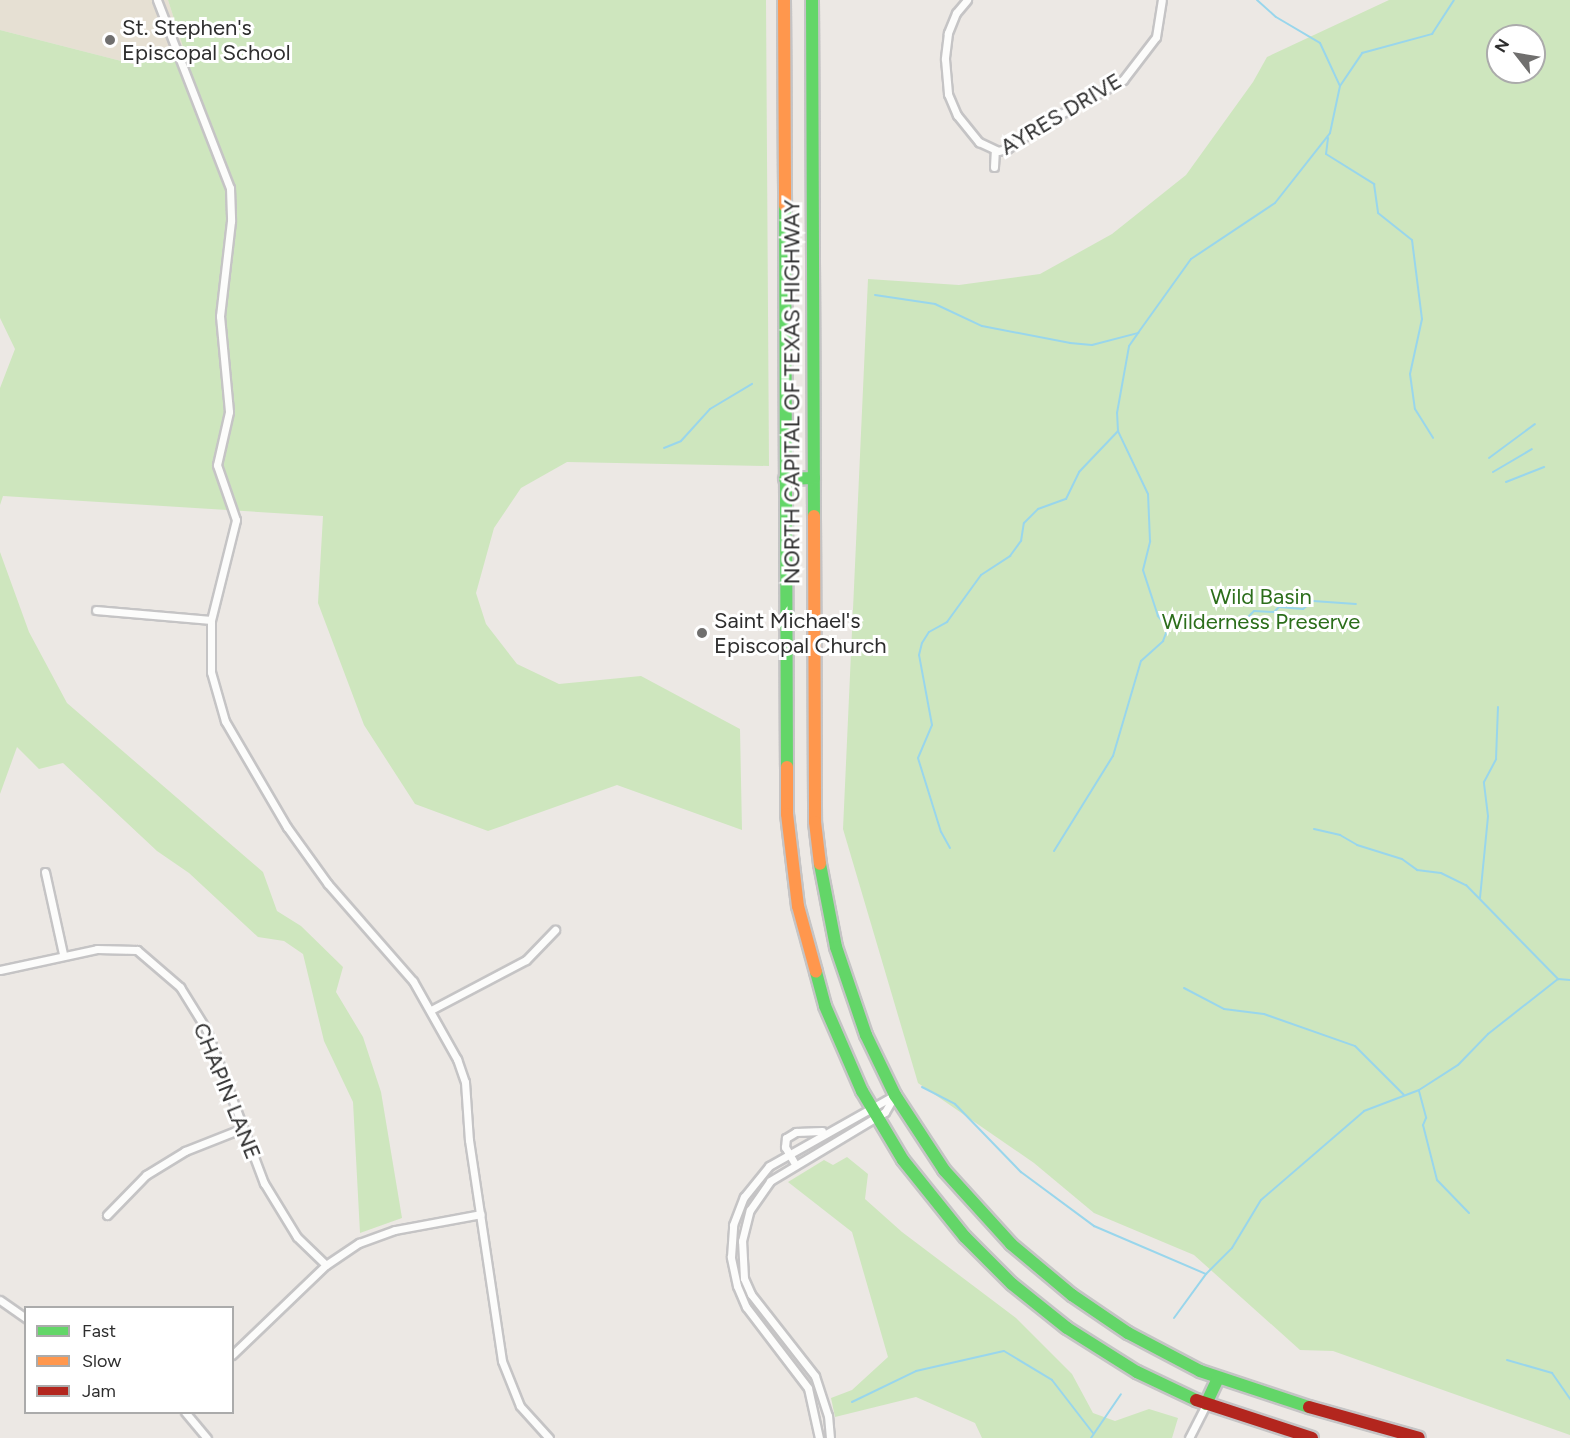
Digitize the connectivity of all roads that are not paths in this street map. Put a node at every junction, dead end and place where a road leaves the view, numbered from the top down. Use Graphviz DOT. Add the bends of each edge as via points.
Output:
graph roads {
  1 [pos="157,0"];
  2 [pos="784,0"];
  3 [pos="812,0"];
  4 [pos="967,0"];
  5 [pos="1162,0"];
  6 [pos="995,150"];
  7 [pos="994,167"];
  8 [pos="813,478"];
  9 [pos="785,479"];
  10 [pos="96,610"];
  11 [pos="211,620"];
  12 [pos="45,872"];
  13 [pos="555,930"];
  14 [pos="63,954"];
  15 [pos="0,970"];
  16 [pos="431,1010"];
  17 [pos="895,1095"];
  18 [pos="873,1112"];
  19 [pos="243,1128"];
  20 [pos="830,1129"];
  21 [pos="788,1152"];
  22 [pos="795,1164"];
  23 [pos="769,1166"];
  24 [pos="776,1176"];
  25 [pos="481,1214"];
  26 [pos="107,1215"];
  27 [pos="326,1265"];
  28 [pos="742,1265"];
  29 [pos="732,1266"];
  30 [pos="0,1300"];
  31 [pos="24,1317"];
  32 [pos="780,1332"];
  33 [pos="771,1338"];
  34 [pos="234,1353"];
  35 [pos="1218,1378"];
  36 [pos="1206,1404"];
  37 [pos="186,1414"];
  38 [pos="1198,1423"];
  39 [pos="207,1438"];
  40 [pos="549,1438"];
  41 [pos="819,1438"];
  42 [pos="830,1438"];
  43 [pos="1190,1438"];
  44 [pos="1198,1438"];
  45 [pos="1312,1438"];
  46 [pos="1419,1438"];
  1 -- 11 [label="street" via="230,188 231,221 220,316 229,412 217,465 236,520"];
  2 -- 9 [label="highway, NORTH CAPITAL OF TEXAS HIGHWAY"];
  3 -- 8 [label="highway, NORTH CAPITAL OF TEXAS HIGHWAY"];
  4 -- 6 [label="street" via="956,13 948,33 948,94 954,111 972,134 982,145"];
  5 -- 6 [label="street, AYRES DRIVE" via="1156,37 1123,80 1041,124 1007,149"];
  6 -- 7 [label="street, AYRES DRIVE"];
  8 -- 9 [label="highway"];
  8 -- 17 [label="highway, NORTH CAPITAL OF TEXAS HIGHWAY" via="814,777 821,878 850,992"];
  9 -- 18 [label="highway, NORTH CAPITAL OF TEXAS HIGHWAY" via="786,803 793,877 819,991"];
  10 -- 11 [label="street"];
  11 -- 16 [label="street" via="211,672 225,721 304,852 408,975"];
  12 -- 14 [label="street"];
  13 -- 16 [label="street" via="526,960"];
  14 -- 15 [label="street, CHAPIN LANE"];
  14 -- 19 [label="street, CHAPIN LANE" via="97,949 137,950 180,987 206,1029"];
  16 -- 25 [label="street" via="462,1069"];
  17 -- 18 [label="street"];
  17 -- 18 [label="street" via="887,1110"];
  17 -- 35 [label="highway, NORTH CAPITAL OF TEXAS HIGHWAY" via="962,1192 1030,1262 1128,1333"];
  18 -- 20 [label="street"];
  18 -- 22 [label="street"];
  18 -- 36 [label="highway, NORTH CAPITAL OF TEXAS HIGHWAY" via="935,1204 1012,1284 1101,1350"];
  19 -- 26 [label="street" via="185,1151 146,1175"];
  19 -- 27 [label="street, CHAPIN LANE" via="264,1183 297,1237"];
  20 -- 21 [label="street"];
  20 -- 21 [label="street" via="790,1134 784,1141"];
  21 -- 22 [label="street"];
  21 -- 23 [label="street"];
  22 -- 24 [label="street"];
  23 -- 24 [label="street"];
  23 -- 29 [label="street" via="748,1191 737,1215 731,1235"];
  24 -- 28 [label="street" via="750,1210 742,1241"];
  25 -- 27 [label="street" via="394,1230 359,1243"];
  25 -- 40 [label="street" via="502,1361 520,1406"];
  27 -- 34 [label="street"];
  28 -- 29 [label="street"];
  28 -- 32 [label="street" via="751,1294"];
  29 -- 33 [label="street" via="746,1307"];
  30 -- 31 [label="street"];
  32 -- 33 [label="street"];
  32 -- 42 [label="street" via="815,1376 828,1416"];
  33 -- 41 [label="street" via="808,1388"];
  35 -- 36 [label="highway"];
  35 -- 46 [label="highway, NORTH CAPITAL OF TEXAS HIGHWAY"];
  36 -- 38 [label="street"];
  36 -- 45 [label="highway, NORTH CAPITAL OF TEXAS HIGHWAY"];
  37 -- 39 [label="street"];
  38 -- 43 [label="street"];
  38 -- 44 [label="street"];
}
